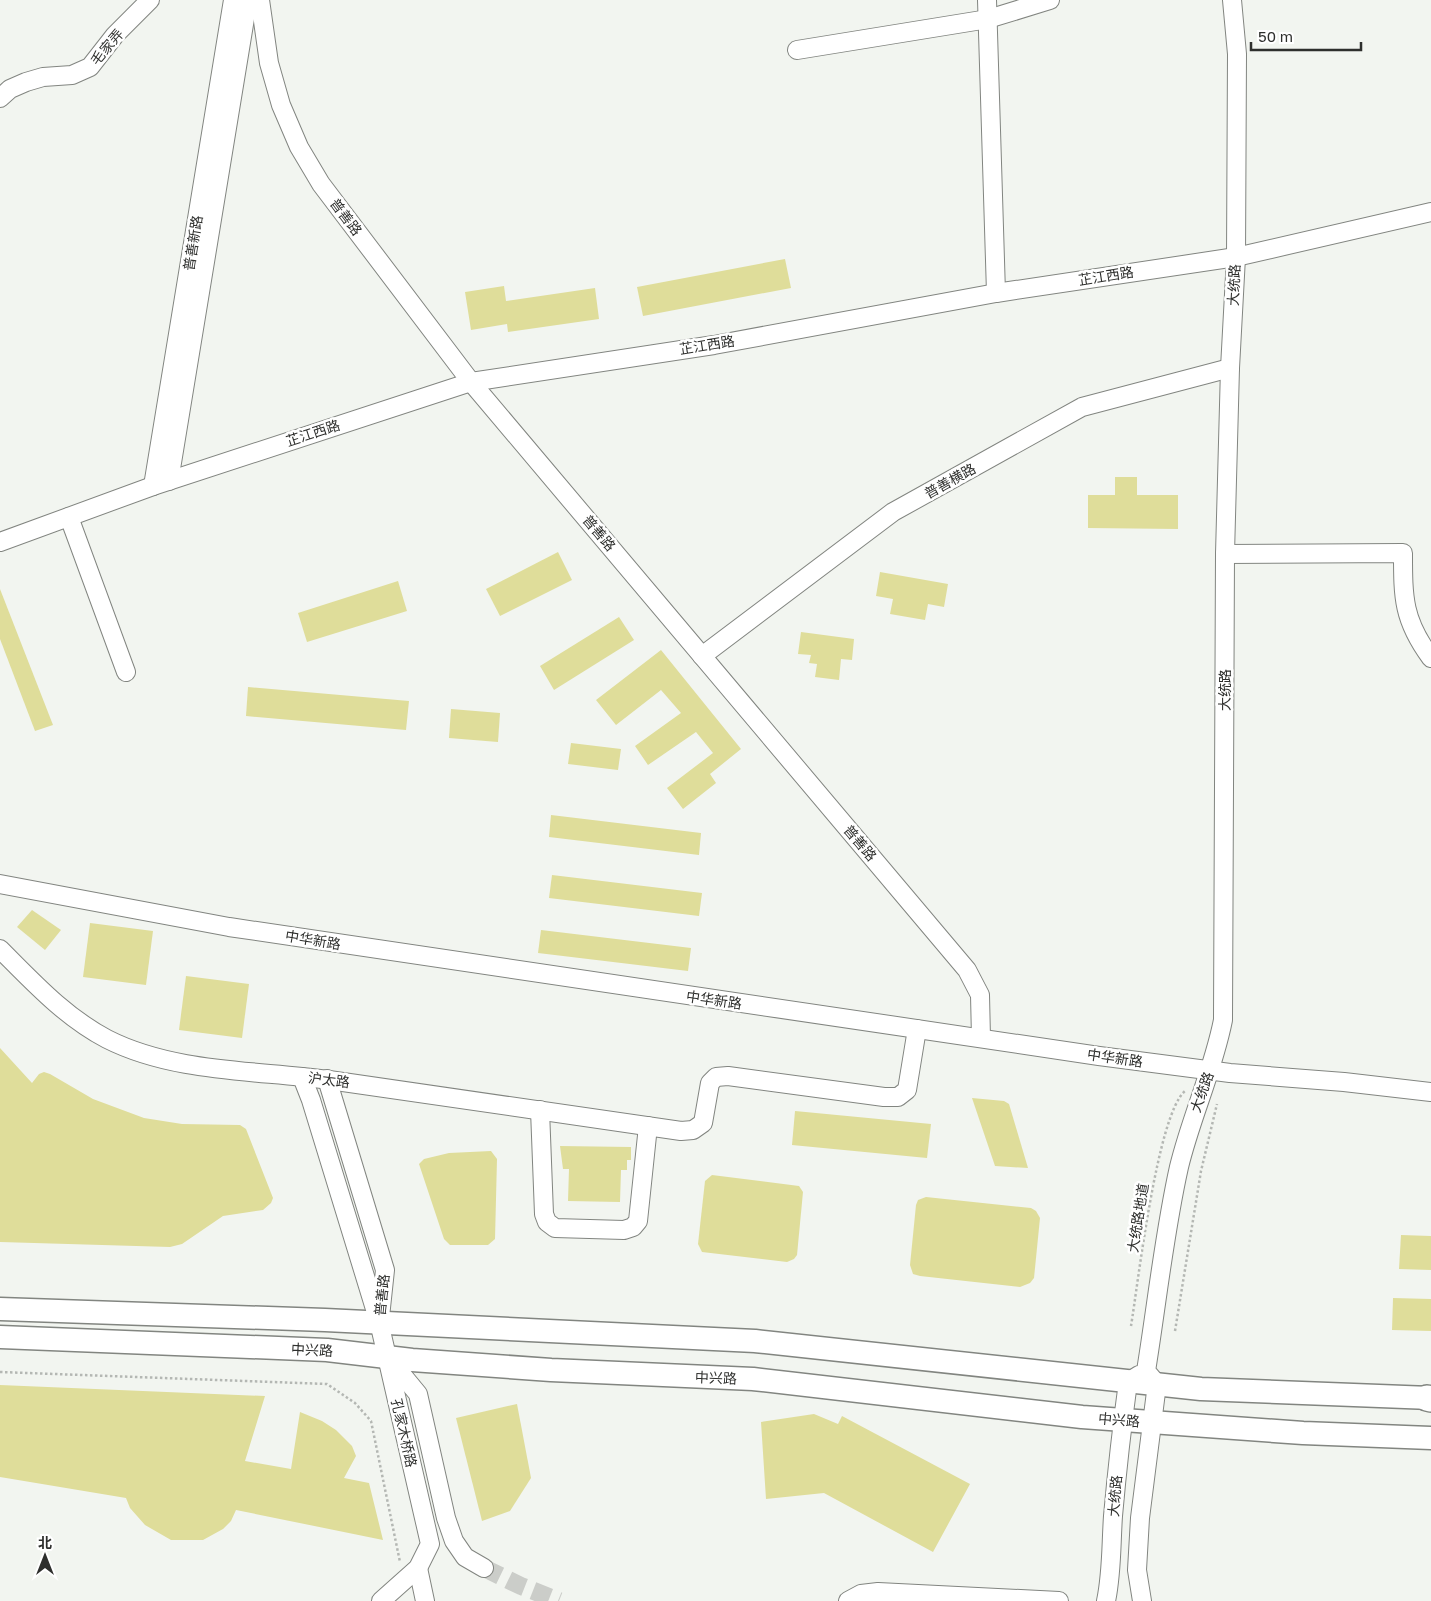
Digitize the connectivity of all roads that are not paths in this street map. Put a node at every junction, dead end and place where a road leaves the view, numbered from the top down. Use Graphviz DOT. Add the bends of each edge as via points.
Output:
graph roads {
  1 [pos="150,0"];
  2 [pos="232,0"];
  3 [pos="248,0"];
  4 [pos="260,0"];
  5 [pos="987,0"];
  6 [pos="1050,0"];
  7 [pos="1232,0"];
  8 [pos="988,19"];
  9 [pos="797,50"];
  10 [pos="0,98"];
  11 [pos="1431,212"];
  12 [pos="1236,257"];
  13 [pos="996,293"];
  14 [pos="1230,368"];
  15 [pos="471,382"];
  16 [pos="161,484"];
  17 [pos="69,517"];
  18 [pos="0,542"];
  19 [pos="1225,554"];
  20 [pos="702,656"];
  21 [pos="1431,658"];
  22 [pos="126,672"];
  23 [pos="0,884"];
  24 [pos="0,949"];
  25 [pos="916,1029"];
  26 [pos="981,1038"];
  27 [pos="1210,1071"];
  28 [pos="302,1076"];
  29 [pos="327,1079"];
  30 [pos="1431,1092"];
  31 [pos="540,1110"];
  32 [pos="648,1126"];
  33 [pos="0,1309"];
  34 [pos="379,1322"];
  35 [pos="0,1337"];
  36 [pos="386,1355"];
  37 [pos="1144,1379"];
  38 [pos="1430,1398"];
  39 [pos="1123,1420"];
  40 [pos="1151,1422"];
  41 [pos="1431,1438"];
  42 [pos="418,1568"];
  43 [pos="484,1568"];
  44 [pos="400,1584"];
  45 [pos="381,1601"];
  46 [pos="414,1601"];
  47 [pos="425,1601"];
  48 [pos="848,1601"];
  49 [pos="1059,1601"];
  50 [pos="1106,1601"];
  51 [pos="1142,1601"];
  1 -- 10 [label="street, 毛家弄" via="115,35 90,67 72,75 26,82"];
  2 -- 16 [label="street, 普善新路"];
  3 -- 16 [label="street, 普善新路"];
  4 -- 15 [label="street, 普善路" via="269,63 299,147 321,184"];
  5 -- 8 [label="street"];
  6 -- 8 [label="street"];
  7 -- 12 [label="street, 大统路" via="1237,54"];
  8 -- 9 [label="street"];
  8 -- 13 [label="street"];
  11 -- 12 [label="street, 芷江西路"];
  12 -- 13 [label="street, 芷江西路"];
  12 -- 14 [label="street, 大统路"];
  13 -- 15 [label="street, 芷江西路" via="714,345"];
  14 -- 19 [label="street, 大统路"];
  14 -- 20 [label="street, 普善横路" via="1082,407 892,512"];
  15 -- 16 [label="street, 芷江西路"];
  15 -- 20 [label="street, 普善路"];
  16 -- 17 [label="street, 芷江西路"];
  17 -- 18 [label="street, 芷江西路"];
  17 -- 22 [label="street"];
  19 -- 21 [label="street" via="1403,552 1403,599 1415,637"];
  19 -- 27 [label="street, 大统路" via="1223,1020"];
  20 -- 26 [label="street, 普善路" via="967,970 980,995"];
  23 -- 25 [label="street, 中华新路" via="229,927"];
  24 -- 28 [label="street, 沪太路" via="45,994 107,1039 144,1054 184,1063"];
  25 -- 26 [label="street, 中华新路"];
  25 -- 32 [label="street, 沪太路" via="906,1090 898,1097 884,1098 716,1077 710,1083 703,1123 693,1130 681,1131"];
  26 -- 27 [label="street, 中华新路"];
  27 -- 30 [label="street, 中华新路"];
  27 -- 37 [label="street, 大统路" via="1179,1168"];
  28 -- 29 [label="street, 沪太路"];
  28 -- 34 [label="street, 普善路"];
  29 -- 31 [label="street, 沪太路"];
  29 -- 34 [label="street, 普善路" via="385,1270"];
  31 -- 32 [label="street, 沪太路"];
  31 -- 32 [label="street" via="544,1214 547,1222 555,1228 624,1230 633,1227 638,1221"];
  33 -- 34 [label="main road"];
  34 -- 36 [label="street, 孔家木桥路"];
  34 -- 37 [label="main road" via="755,1341"];
  35 -- 36 [label="main road, 中兴路"];
  36 -- 39 [label="main road, 中兴路" via="412,1360 541,1369 753,1379"];
  36 -- 42 [label="street, 孔家木桥路" via="430,1544"];
  36 -- 43 [label="street" via="418,1394 454,1541 465,1557"];
  37 -- 38 [label="main road" via="1201,1389"];
  37 -- 39 [label="street, 大统路"];
  37 -- 40 [label="street, 大统路"];
  39 -- 40 [label="main road, 中兴路"];
  39 -- 50 [label="street, 大统路"];
  40 -- 41 [label="main road, 中兴路"];
  40 -- 51 [label="street, 大统路" via="1137,1570"];
  42 -- 44 [label="street"];
  42 -- 47 [label="street"];
  44 -- 45 [label="street"];
  44 -- 46 [label="street"];
  48 -- 49 [label="street" via="861,1594 878,1592"];
}
